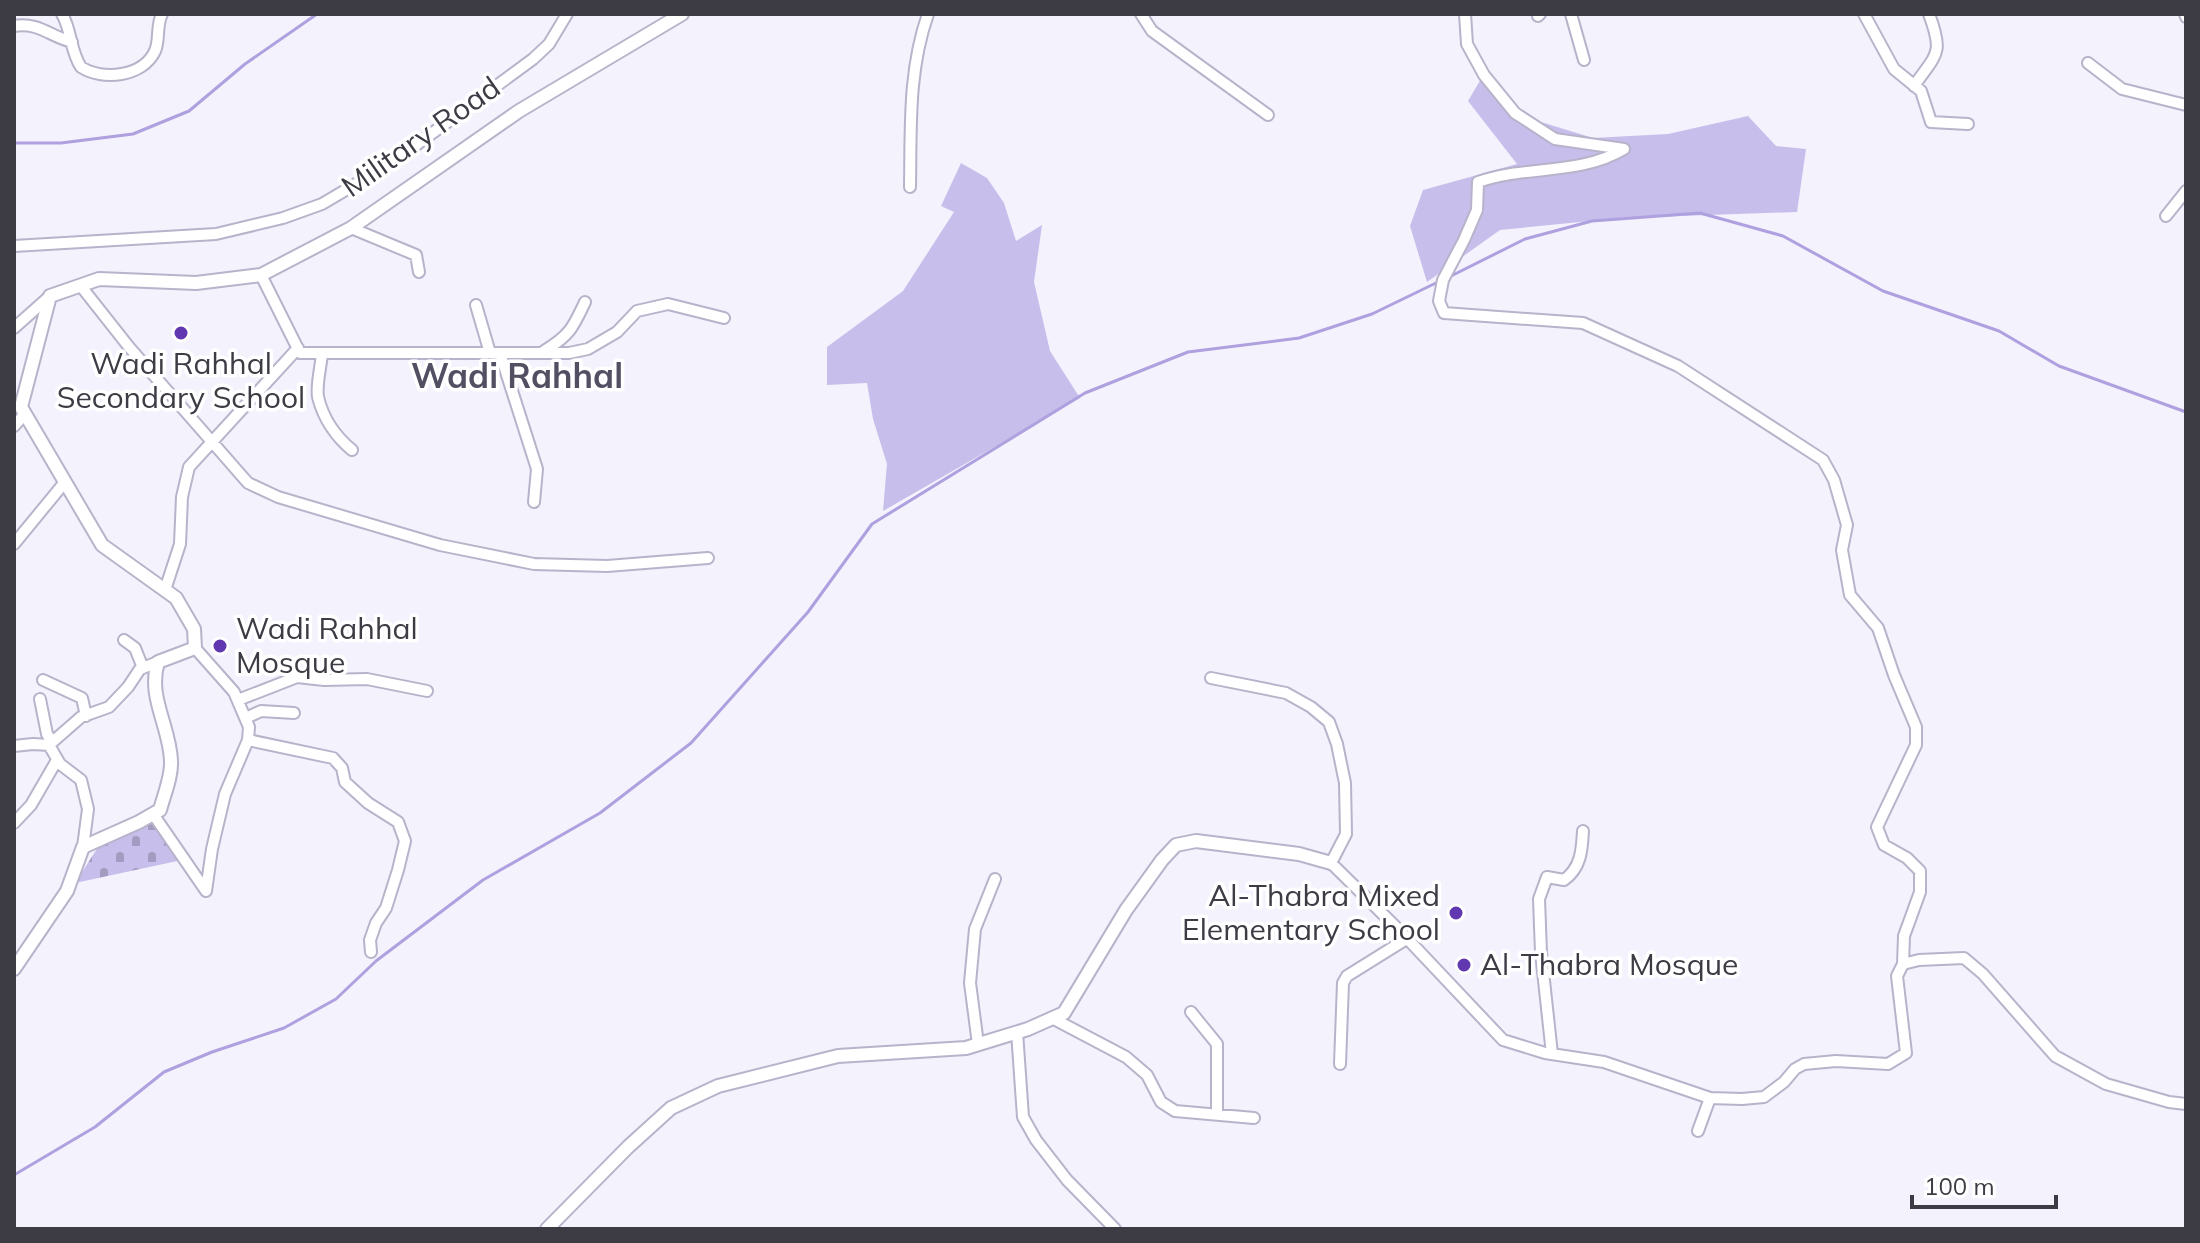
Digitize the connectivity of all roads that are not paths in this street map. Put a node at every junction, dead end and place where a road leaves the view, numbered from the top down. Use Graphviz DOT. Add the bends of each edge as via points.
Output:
graph roads {
  1 [pos="62,14"];
  2 [pos="162,14"];
  3 [pos="567,14"];
  4 [pos="682,14"];
  5 [pos="928,14"];
  6 [pos="1141,14"];
  7 [pos="1465,14"];
  8 [pos="1571,14"];
  9 [pos="1864,14"];
  10 [pos="1929,14"];
  11 [pos="14,26"];
  12 [pos="72,42"];
  13 [pos="1584,60"];
  14 [pos="2088,63"];
  15 [pos="1914,86"];
  16 [pos="2186,105"];
  17 [pos="1268,115"];
  18 [pos="1968,124"];
  19 [pos="910,187"];
  20 [pos="2186,191"];
  21 [pos="2166,216"];
  22 [pos="351,228"];
  23 [pos="14,246"];
  24 [pos="419,272"];
  25 [pos="261,275"];
  26 [pos="80,285"];
  27 [pos="50,296"];
  28 [pos="585,302"];
  29 [pos="476,305"];
  30 [pos="724,318"];
  31 [pos="14,328"];
  32 [pos="298,348"];
  33 [pos="322,353"];
  34 [pos="495,353"];
  35 [pos="541,353"];
  36 [pos="25,414"];
  37 [pos="14,426"];
  38 [pos="213,443"];
  39 [pos="352,450"];
  40 [pos="65,482"];
  41 [pos="534,502"];
  42 [pos="14,544"];
  43 [pos="708,558"];
  44 [pos="165,590"];
  45 [pos="124,640"];
  46 [pos="195,648"];
  47 [pos="158,662"];
  48 [pos="143,668"];
  49 [pos="1211,678"];
  50 [pos="43,680"];
  51 [pos="427,691"];
  52 [pos="40,699"];
  53 [pos="238,700"];
  54 [pos="294,713"];
  55 [pos="86,716"];
  56 [pos="246,718"];
  57 [pos="248,740"];
  58 [pos="51,744"];
  59 [pos="14,746"];
  60 [pos="57,760"];
  61 [pos="153,814"];
  62 [pos="14,823"];
  63 [pos="1583,831"];
  64 [pos="83,847"];
  65 [pos="1331,863"];
  66 [pos="995,879"];
  67 [pos="1408,938"];
  68 [pos="371,952"];
  69 [pos="1903,964"];
  70 [pos="14,969"];
  71 [pos="1191,1012"];
  72 [pos="1052,1018"];
  73 [pos="1017,1032"];
  74 [pos="978,1044"];
  75 [pos="1552,1054"];
  76 [pos="1340,1064"];
  77 [pos="1710,1098"];
  78 [pos="2186,1104"];
  79 [pos="1217,1115"];
  80 [pos="1254,1118"];
  81 [pos="1698,1131"];
  82 [pos="547,1229"];
  83 [pos="1115,1229"];
  1 -- 12 [label="street"];
  2 -- 12 [label="street" via="156,49 135,71 87,71 76,60"];
  3 -- 23 [label="street, Military Road" via="533,59 393,162 322,204 259,226 216,234"];
  4 -- 22 [label="street" via="519,111"];
  5 -- 19 [label="street" via="912,81"];
  6 -- 17 [label="street" via="1152,31"];
  7 -- 69 [label="street" via="1467,44 1515,113 1555,139 1624,149 1559,170 1478,182 1477,210 1443,280 1439,301 1444,313 1583,323 1678,366 1823,460 1847,525 1842,550 1850,595 1878,628 1916,727 1916,745 1877,827 1884,845 1920,871 1920,892 1904,936"];
  8 -- 13 [label="street"];
  9 -- 15 [label="street" via="1894,69"];
  10 -- 15 [label="street" via="1938,52"];
  11 -- 12 [label="street" via="39,26"];
  14 -- 16 [label="street" via="2122,89"];
  15 -- 18 [label="street" via="1921,91 1931,122"];
  20 -- 21 [label="street"];
  22 -- 24 [label="street" via="416,255"];
  22 -- 25 [label="street"];
  25 -- 26 [label="street" via="196,283 99,279"];
  25 -- 32 [label="street"];
  26 -- 27 [label="street"];
  26 -- 38 [label="street"];
  27 -- 31 [label="street"];
  27 -- 36 [label="street" via="21,407"];
  28 -- 35 [label="street" via="574,327"];
  29 -- 34 [label="street"];
  30 -- 35 [label="street" via="668,304 637,311 617,332 588,349"];
  32 -- 33 [label="street" via="300,353"];
  32 -- 38 [label="street"];
  33 -- 34 [label="street"];
  33 -- 39 [label="street" via="318,396 329,424"];
  34 -- 35 [label="street"];
  34 -- 41 [label="street" via="537,469"];
  36 -- 37 [label="street"];
  36 -- 40 [label="street"];
  38 -- 43 [label="street" via="248,483 278,497 440,545 534,564 607,566"];
  38 -- 44 [label="street" via="189,467 180,544"];
  40 -- 42 [label="street"];
  40 -- 44 [label="street" via="102,545"];
  44 -- 46 [label="street" via="176,598 194,629"];
  45 -- 48 [label="street" via="135,648"];
  46 -- 47 [label="street"];
  46 -- 53 [label="street"];
  47 -- 48 [label="street"];
  47 -- 61 [label="street" via="157,705 172,763 160,810"];
  48 -- 55 [label="street" via="109,707"];
  49 -- 65 [label="street" via="1286,693 1329,722 1345,783 1346,834"];
  50 -- 55 [label="street" via="82,698"];
  51 -- 53 [label="street" via="367,679 297,677"];
  52 -- 58 [label="street"];
  53 -- 56 [label="street"];
  54 -- 56 [label="street" via="261,711"];
  55 -- 58 [label="street"];
  56 -- 57 [label="street"];
  57 -- 61 [label="street" via="225,794 206,891"];
  57 -- 68 [label="street" via="333,758 345,782 398,822 405,841 386,908 370,940"];
  58 -- 59 [label="street"];
  58 -- 60 [label="street"];
  60 -- 62 [label="street"];
  60 -- 64 [label="street" via="81,780 88,809"];
  61 -- 64 [label="street"];
  63 -- 75 [label="street" via="1582,853 1573,874 1564,880 1547,877 1539,899"];
  64 -- 70 [label="street" via="67,891"];
  65 -- 67 [label="street"];
  65 -- 72 [label="street" via="1196,841 1176,845 1126,910 1064,1013"];
  66 -- 74 [label="street" via="975,929 970,983"];
  67 -- 75 [label="street" via="1503,1040"];
  67 -- 76 [label="street" via="1343,983"];
  69 -- 77 [label="street" via="1897,976 1906,1053 1888,1064 1804,1064 1764,1097"];
  69 -- 78 [label="street" via="1964,958 2055,1056 2106,1084"];
  71 -- 79 [label="street" via="1217,1044"];
  72 -- 73 [label="street"];
  72 -- 79 [label="street" via="1126,1057 1147,1075 1161,1102 1175,1111"];
  73 -- 74 [label="street"];
  73 -- 83 [label="street" via="1023,1117 1067,1180"];
  74 -- 82 [label="street" via="838,1056 718,1086 671,1108"];
  75 -- 77 [label="street" via="1604,1062"];
  77 -- 81 [label="street"];
  79 -- 80 [label="street"];
}
